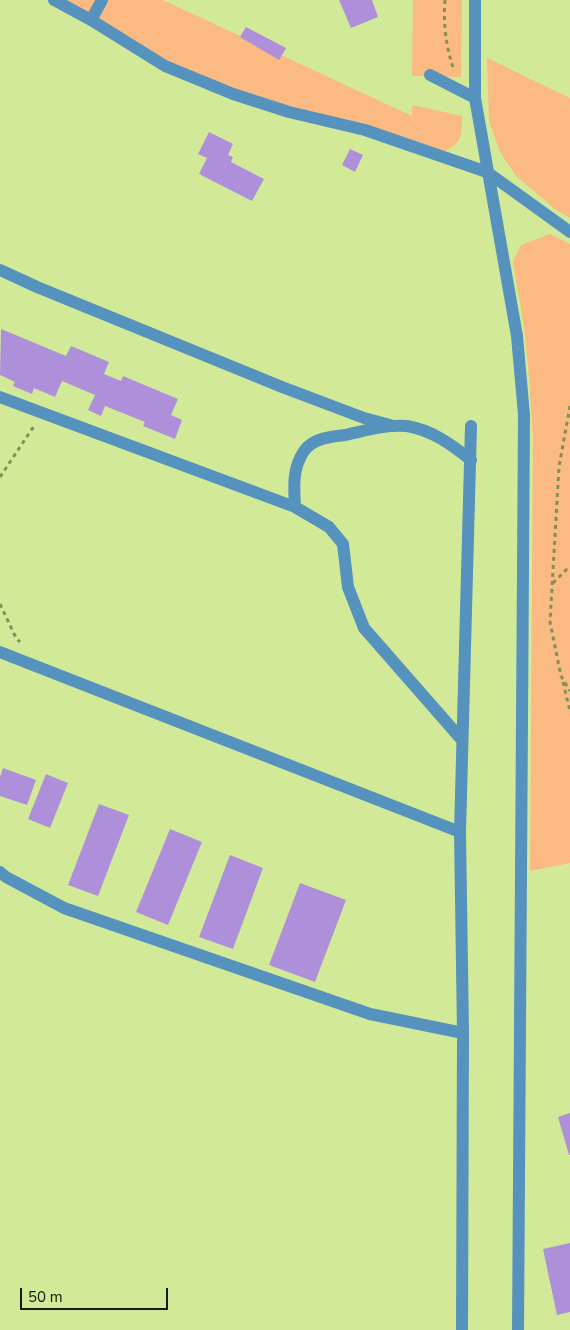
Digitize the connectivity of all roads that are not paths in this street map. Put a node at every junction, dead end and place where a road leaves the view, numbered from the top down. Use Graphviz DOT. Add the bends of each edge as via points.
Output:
graph roads {
  1 [pos="54,0"];
  2 [pos="102,0"];
  3 [pos="475,0"];
  4 [pos="91,20"];
  5 [pos="430,75"];
  6 [pos="475,98"];
  7 [pos="487,172"];
  8 [pos="570,232"];
  9 [pos="0,270"];
  10 [pos="0,397"];
  11 [pos="471,426"];
  12 [pos="395,427"];
  13 [pos="471,460"];
  14 [pos="294,507"];
  15 [pos="0,652"];
  16 [pos="462,740"];
  17 [pos="460,832"];
  18 [pos="0,872"];
  19 [pos="463,1033"];
  20 [pos="462,1330"];
  21 [pos="518,1330"];
  1 -- 4 [label="street"];
  2 -- 4 [label="street"];
  3 -- 6 [label="street"];
  4 -- 7 [label="street" via="165,66 233,94 289,112 365,130"];
  5 -- 6 [label="street"];
  6 -- 7 [label="street"];
  7 -- 8 [label="street"];
  7 -- 21 [label="street" via="517,336 524,415"];
  9 -- 12 [label="street" via="282,387"];
  10 -- 14 [label="street"];
  11 -- 13 [label="street"];
  12 -- 13 [label="street" via="406,426 440,437"];
  12 -- 14 [label="street" via="322,439 310,444 298,461 294,474"];
  13 -- 16 [label="street"];
  14 -- 16 [label="street" via="329,527 343,544 348,587 364,628"];
  15 -- 17 [label="street"];
  16 -- 17 [label="street"];
  17 -- 19 [label="street"];
  18 -- 19 [label="street" via="64,908 370,1014"];
  19 -- 20 [label="street"];
}
